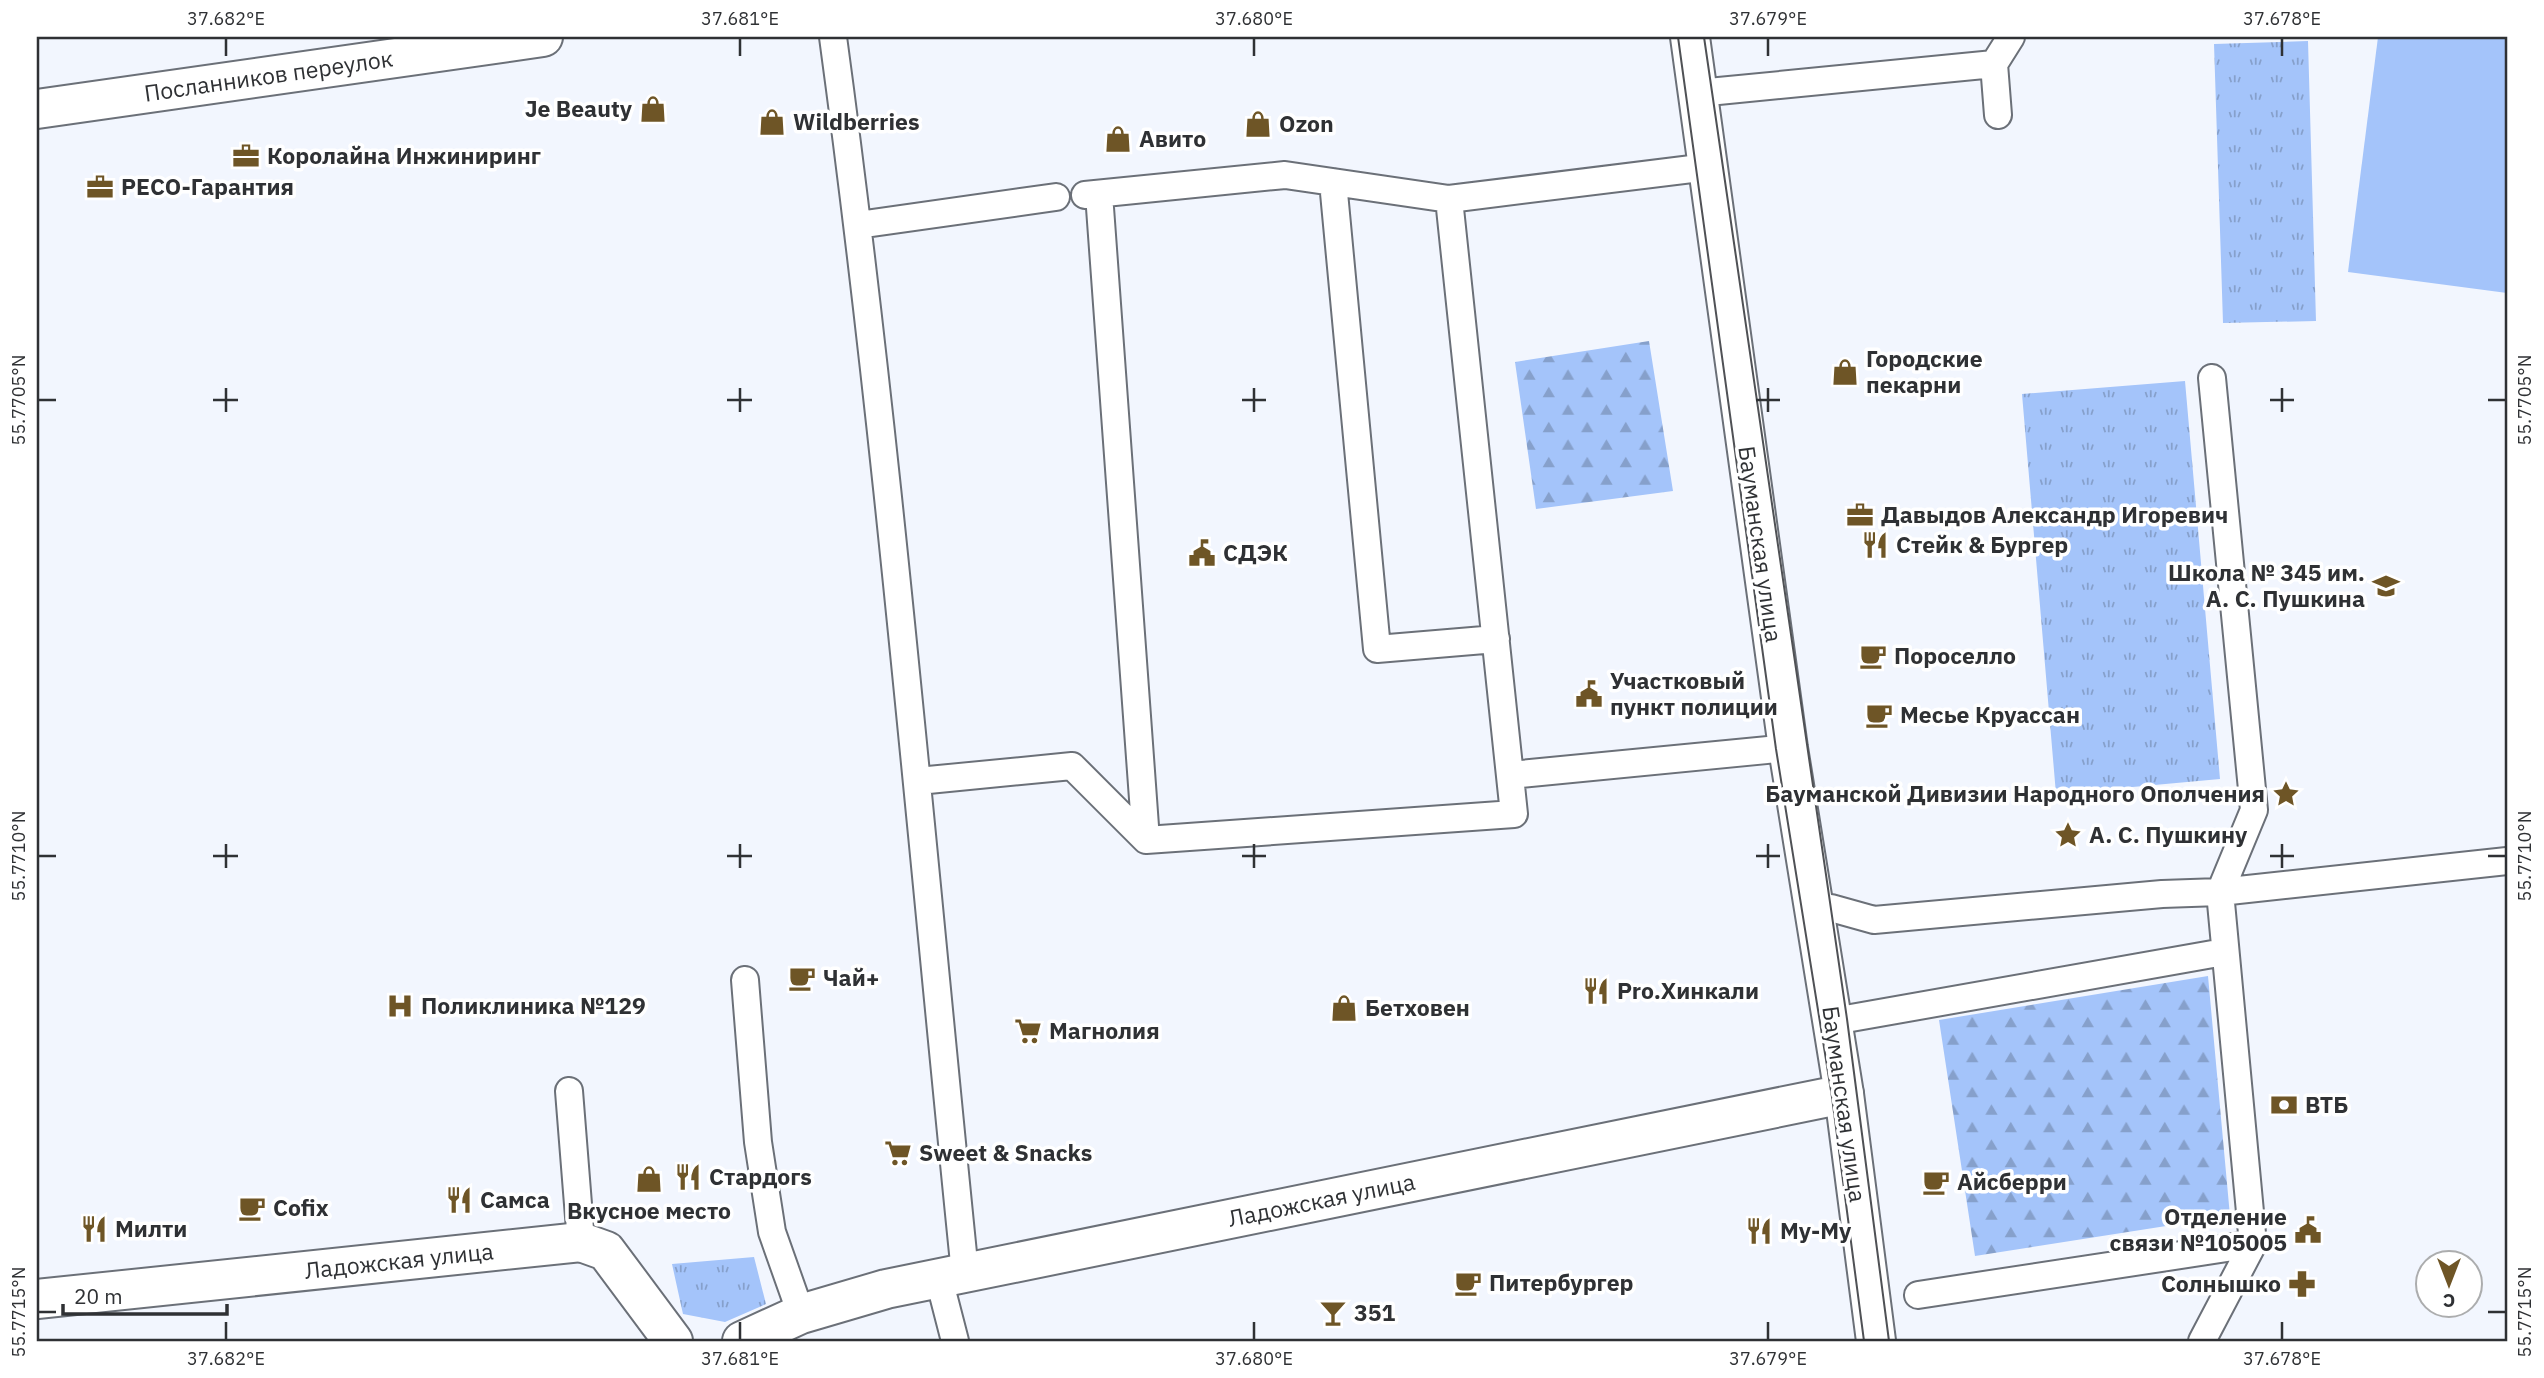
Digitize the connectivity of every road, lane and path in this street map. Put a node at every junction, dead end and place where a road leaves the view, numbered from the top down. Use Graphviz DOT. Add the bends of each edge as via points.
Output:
graph roads {
  1 [pos="543,37"];
  2 [pos="833,37"];
  3 [pos="1690,37"];
  4 [pos="2011,37"];
  5 [pos="385,48"];
  6 [pos="1994,64"];
  7 [pos="1698,93"];
  8 [pos="37,109"];
  9 [pos="1998,115"];
  10 [pos="1708,167"];
  11 [pos="1334,182"];
  12 [pos="1056,197"];
  13 [pos="1449,199"];
  14 [pos="859,225"];
  15 [pos="2212,378"];
  16 [pos="1496,639"];
  17 [pos="1788,748"];
  18 [pos="1510,775"];
  19 [pos="918,781"];
  20 [pos="1146,840"];
  21 [pos="2507,861"];
  22 [pos="2220,892"];
  23 [pos="1815,909"];
  24 [pos="2224,951"];
  25 [pos="745,980"];
  26 [pos="1834,1021"];
  27 [pos="569,1091"];
  28 [pos="1844,1094"];
  29 [pos="581,1242"];
  30 [pos="2253,1244"];
  31 [pos="952,1276"];
  32 [pos="1918,1295"];
  33 [pos="37,1300"];
  34 [pos="802,1314"];
  35 [pos="673,1341"];
  36 [pos="742,1341"];
  37 [pos="954,1341"];
  38 [pos="1876,1341"];
  39 [pos="2202,1341"];
  1 -- 5 [label="street, Посланников переулок"];
  2 -- 14 [label="lane"];
  3 -- 7 [label="street, Бауманская улица"];
  4 -- 6 [label="lane"];
  5 -- 8 [label="street, Посланников переулок"];
  6 -- 7 [label="lane"];
  6 -- 9 [label="lane"];
  7 -- 10 [label="street, Бауманская улица"];
  10 -- 13 [label="lane"];
  10 -- 17 [label="street, Бауманская улица"];
  11 -- 13 [label="lane"];
  11 -- 16 [label="lane" via="1377,649"];
  11 -- 20 [label="lane" via="1285,175 1092,194"];
  12 -- 14 [label="lane"];
  13 -- 16 [label="lane"];
  14 -- 19 [label="lane"];
  15 -- 22 [label="lane" via="2254,810"];
  16 -- 18 [label="lane"];
  17 -- 18 [label="lane"];
  17 -- 23 [label="street, Бауманская улица"];
  18 -- 20 [label="lane" via="1514,814"];
  19 -- 20 [label="lane" via="1072,766"];
  19 -- 31 [label="lane"];
  21 -- 22 [label="lane"];
  22 -- 23 [label="lane" via="1874,920 1831,908"];
  22 -- 24 [label="lane"];
  23 -- 26 [label="street, Бауманская улица"];
  24 -- 26 [label="lane"];
  24 -- 30 [label="lane"];
  25 -- 34 [label="lane" via="758,1142 772,1232"];
  26 -- 28 [label="street, Бауманская улица"];
  27 -- 29 [label="lane"];
  28 -- 31 [label="street, Ладожская улица"];
  28 -- 38 [label="street, Бауманская улица"];
  29 -- 33 [label="street, Ладожская улица"];
  29 -- 35 [label="street" via="606,1251"];
  30 -- 32 [label="lane"];
  30 -- 39 [label="lane"];
  31 -- 34 [label="street, Ладожская улица" via="886,1289"];
  31 -- 37 [label="lane"];
  34 -- 36 [label="street, Ладожская улица"];
}
